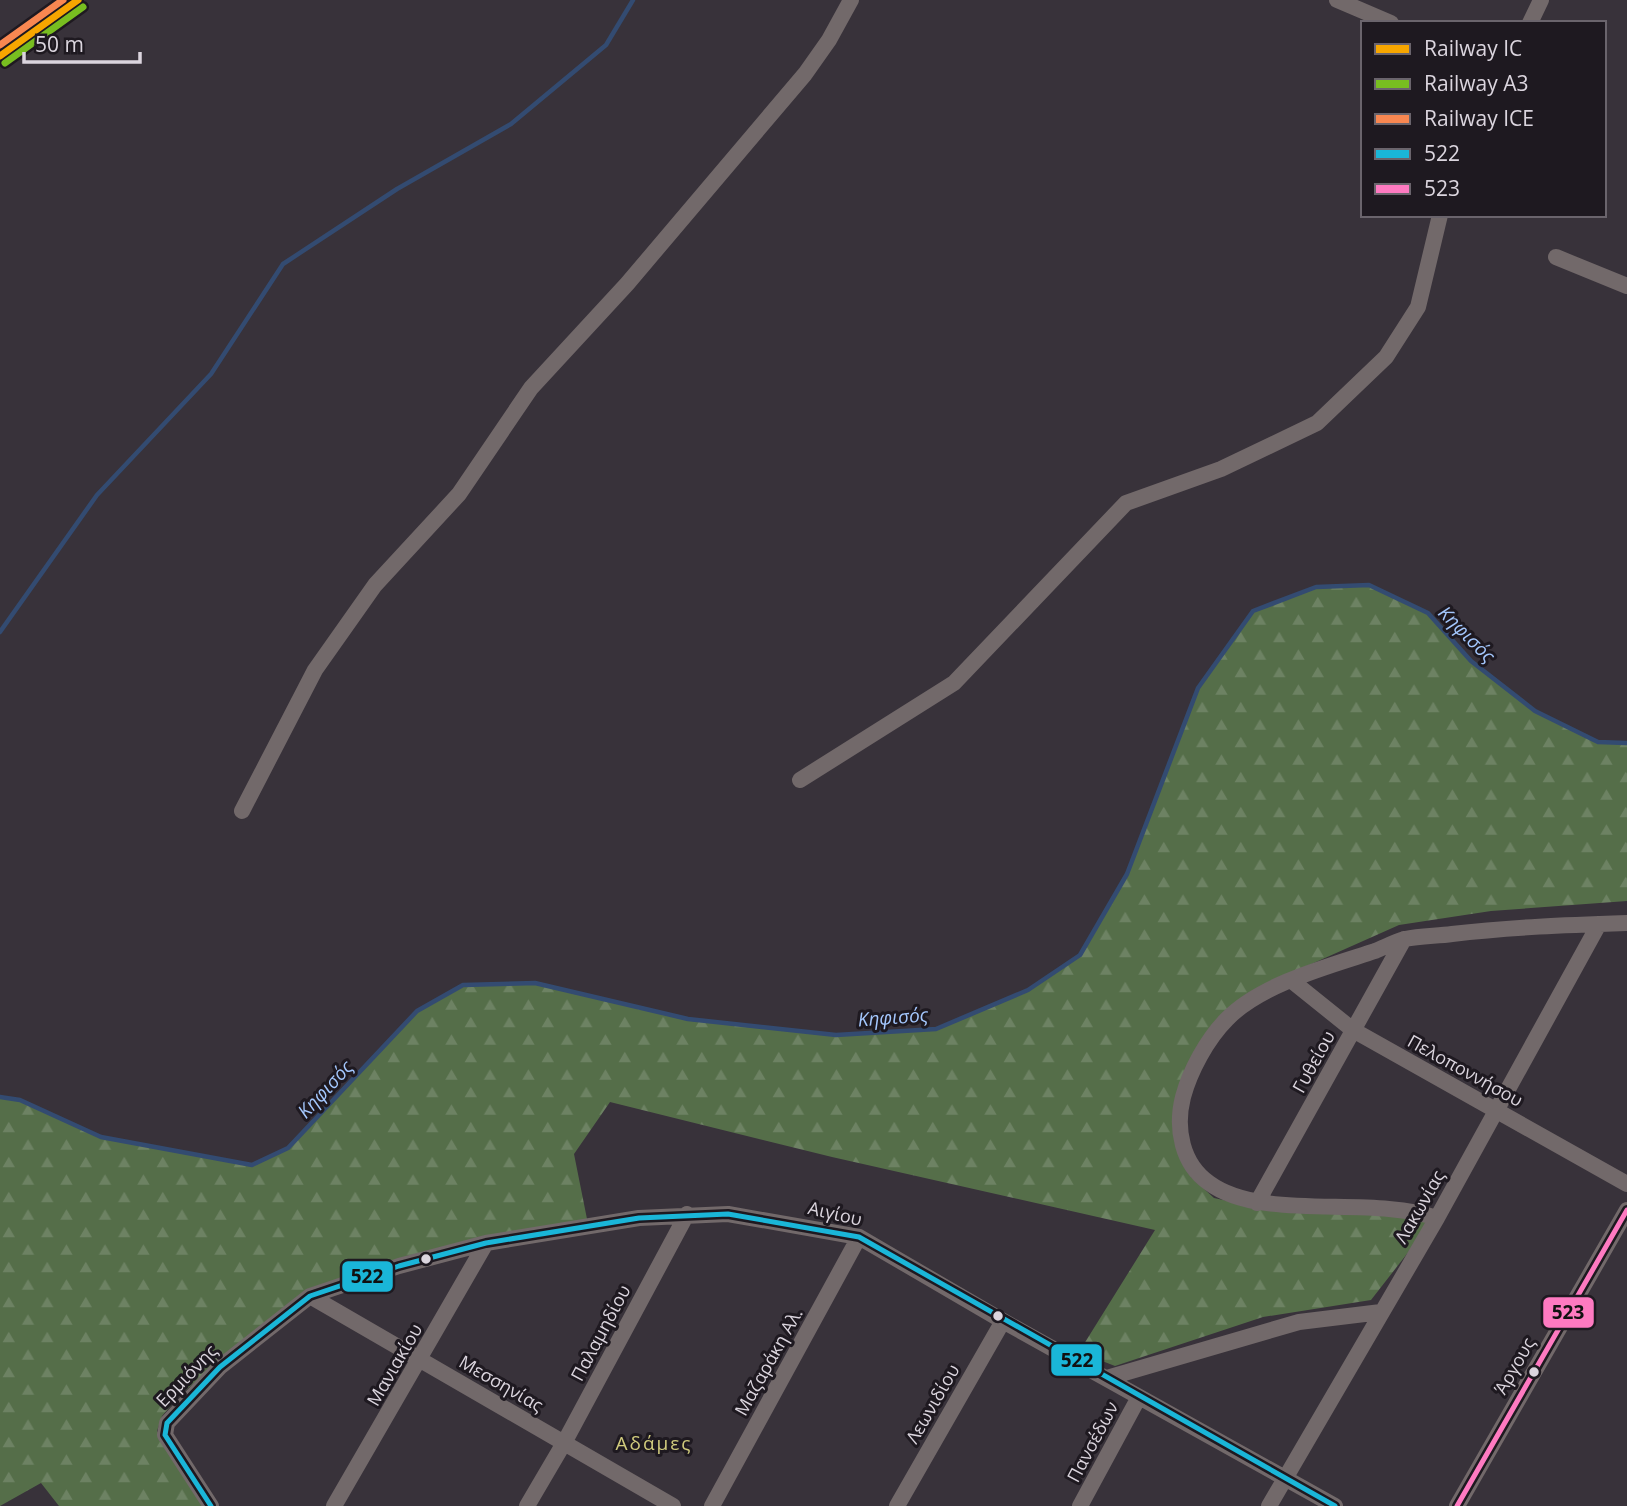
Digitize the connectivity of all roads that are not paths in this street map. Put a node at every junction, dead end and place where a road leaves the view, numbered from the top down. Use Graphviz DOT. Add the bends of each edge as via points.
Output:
graph roads {
  1 [pos="851,0"];
  2 [pos="1337,0"];
  3 [pos="1541,0"];
  4 [pos="1386,21"];
  5 [pos="1531,21"];
  6 [pos="1440,217"];
  7 [pos="1556,257"];
  8 [pos="1627,286"];
  9 [pos="800,780"];
  10 [pos="242,811"];
  11 [pos="1627,923"];
  12 [pos="1599,924"];
  13 [pos="1404,939"];
  14 [pos="1292,981"];
  15 [pos="1353,1030"];
  16 [pos="1497,1111"];
  17 [pos="1627,1184"];
  18 [pos="1257,1203"];
  19 [pos="1627,1210"];
  20 [pos="687,1214"];
  21 [pos="1437,1218"];
  22 [pos="859,1237"];
  23 [pos="486,1243"];
  24 [pos="310,1296"];
  25 [pos="1381,1312"];
  26 [pos="1003,1321"];
  27 [pos="421,1360"];
  28 [pos="1107,1378"];
  29 [pos="1139,1397"];
  30 [pos="564,1443"];
  31 [pos="1284,1477"];
  32 [pos="211,1506"];
  33 [pos="334,1506"];
  34 [pos="527,1506"];
  35 [pos="673,1506"];
  36 [pos="712,1506"];
  37 [pos="897,1506"];
  38 [pos="1080,1506"];
  39 [pos="1269,1506"];
  40 [pos="1335,1506"];
  41 [pos="1457,1506"];
  1 -- 10 [label="street" via="805,74 627,284 531,388 459,494 401,554 350,617 315,670"];
  2 -- 4 [label="street"];
  3 -- 5 [label="street"];
  6 -- 9 [label="street" via="1418,307 1386,357 1317,423 1221,469 1126,503 954,683"];
  7 -- 8 [label="street"];
  11 -- 12 [label="street"];
  12 -- 13 [label="street"];
  12 -- 16 [label="street, Λακωνίας"];
  13 -- 14 [label="street"];
  13 -- 15 [label="street, Γυθείου"];
  14 -- 15 [label="street, Πελοποννήσου"];
  14 -- 18 [label="street" via="1227,1018 1202,1054 1182,1100 1182,1138 1189,1163 1208,1183"];
  15 -- 16 [label="street, Πελοποννήσου"];
  15 -- 18 [label="street, Γυθείου"];
  16 -- 17 [label="street, Πελοποννήσου"];
  16 -- 21 [label="street, Λακωνίας"];
  18 -- 21 [label="street" via="1398,1209"];
  19 -- 41 [label="street, Άργους"];
  20 -- 22 [label="street, Αιγίου" via="767,1219"];
  20 -- 23 [label="street, Αιγίου"];
  20 -- 30 [label="street, Παλαμηδίου"];
  21 -- 25 [label="street, Λακωνίας"];
  22 -- 26 [label="street, Αιγίου"];
  22 -- 36 [label="street, Μαζαράκη Αλ."];
  23 -- 24 [label="street, Αιγίου"];
  23 -- 27 [label="street, Μανιακίου"];
  24 -- 27 [label="street, Μεσσηνίας"];
  24 -- 32 [label="street, Ερμιόνης" via="230,1358 167,1423 165,1435"];
  25 -- 28 [label="street" via="1299,1322"];
  25 -- 31 [label="street, Λακωνίας"];
  26 -- 28 [label="street, Αιγίου"];
  26 -- 37 [label="street, Λεωνιδίου"];
  27 -- 30 [label="street, Μεσσηνίας"];
  27 -- 33 [label="street, Μανιακίου"];
  28 -- 29 [label="street, Αιγίου"];
  29 -- 31 [label="street, Αιγίου"];
  29 -- 38 [label="street, Πανσέδων"];
  30 -- 34 [label="street, Παλαμηδίου"];
  30 -- 35 [label="street, Μεσσηνίας"];
  31 -- 39 [label="street, Λακωνίας"];
  31 -- 40 [label="street, Αιγίου"];
}
